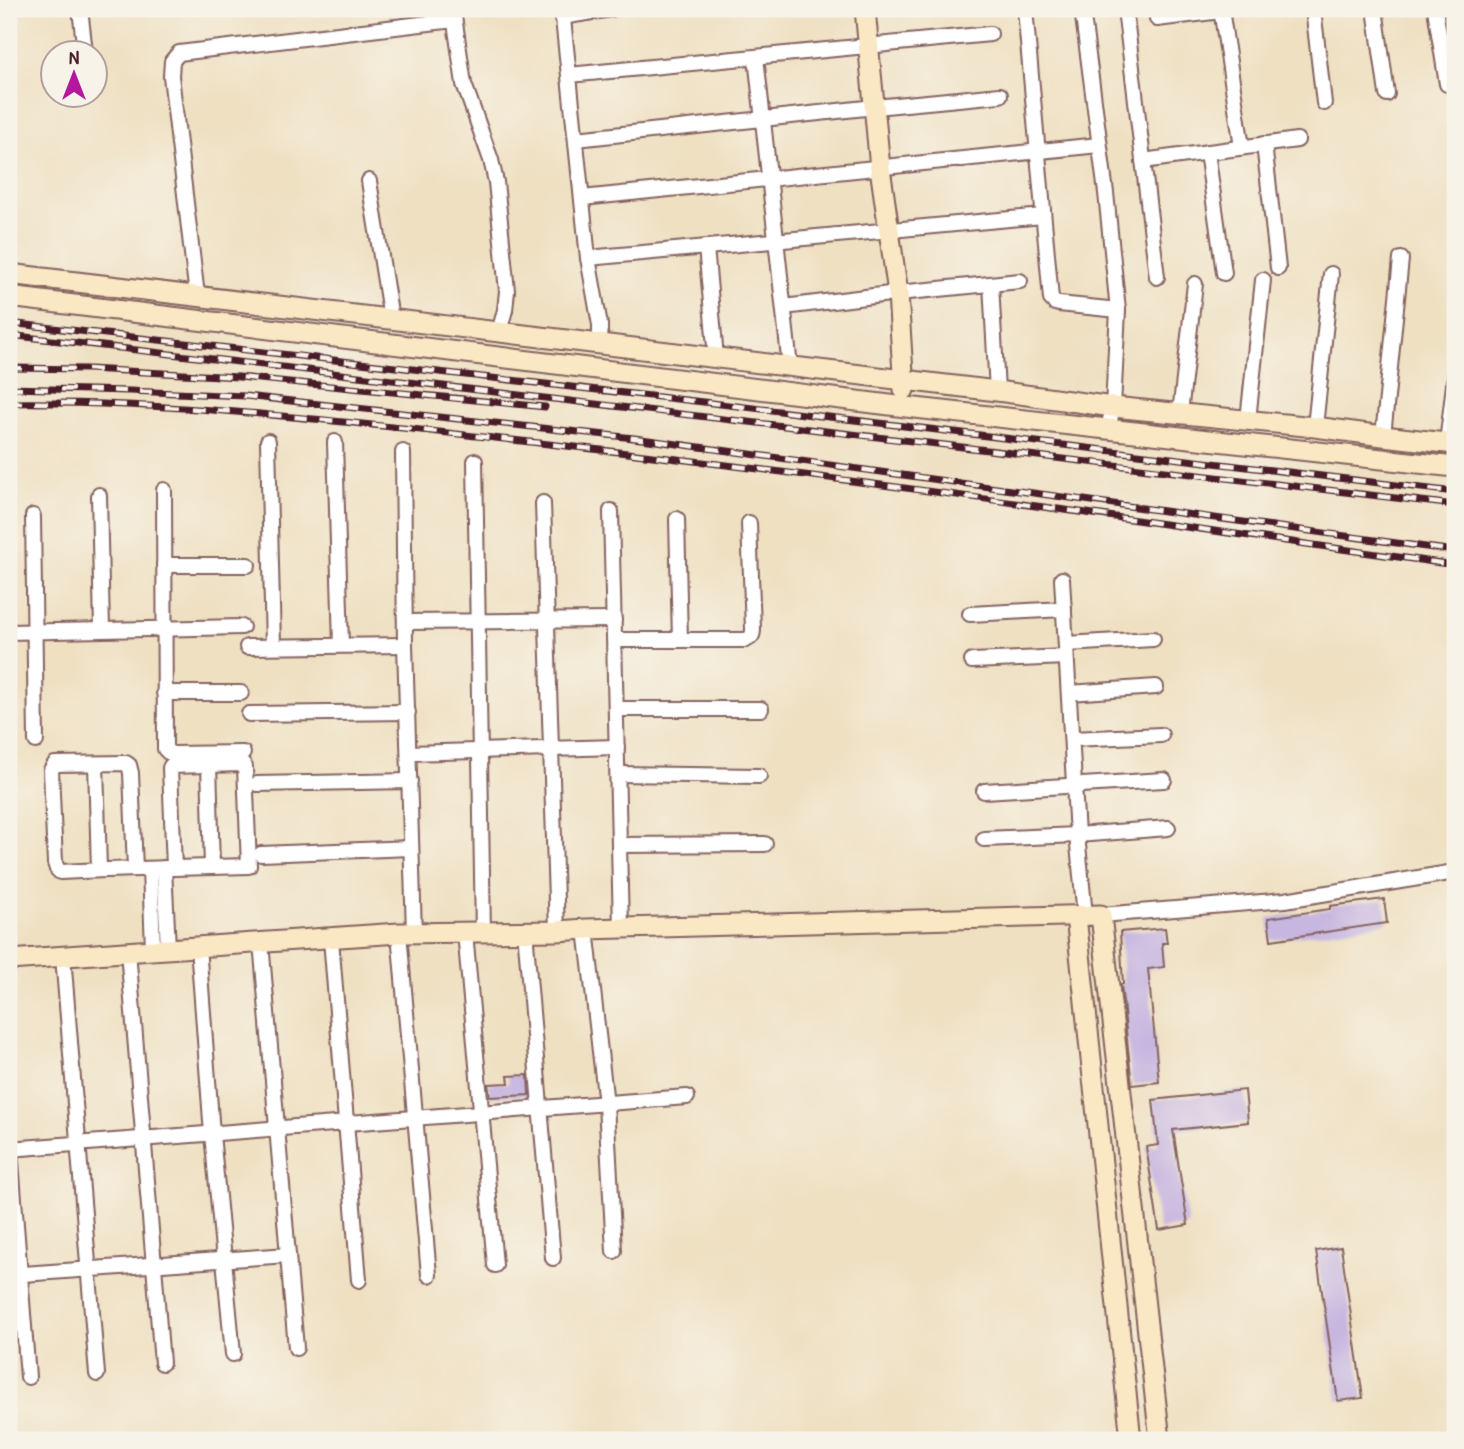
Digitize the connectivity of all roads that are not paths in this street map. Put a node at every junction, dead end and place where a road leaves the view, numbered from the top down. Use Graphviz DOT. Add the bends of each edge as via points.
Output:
graph roads {
  1 [pos="80,9"];
  2 [pos="611,9"];
  3 [pos="865,9"];
  4 [pos="1024,9"];
  5 [pos="1082,9"];
  6 [pos="1125,9"];
  7 [pos="1313,9"];
  8 [pos="1375,9"];
  9 [pos="1435,9"];
  10 [pos="1221,10"];
  11 [pos="562,13"];
  12 [pos="454,15"];
  13 [pos="1157,19"];
  14 [pos="990,34"];
  15 [pos="83,38"];
  16 [pos="869,46"];
  17 [pos="756,57"];
  18 [pos="569,75"];
  19 [pos="1447,84"];
  20 [pos="1387,94"];
  21 [pos="1000,95"];
  22 [pos="1324,103"];
  23 [pos="875,107"];
  24 [pos="763,119"];
  25 [pos="576,139"];
  26 [pos="1297,140"];
  27 [pos="1264,144"];
  28 [pos="1099,145"];
  29 [pos="1242,147"];
  30 [pos="1037,151"];
  31 [pos="1207,152"];
  32 [pos="1143,161"];
  33 [pos="880,169"];
  34 [pos="770,179"];
  35 [pos="369,181"];
  36 [pos="582,198"];
  37 [pos="1043,216"];
  38 [pos="889,231"];
  39 [pos="776,241"];
  40 [pos="706,247"];
  41 [pos="588,258"];
  42 [pos="1401,259"];
  43 [pos="1278,268"];
  44 [pos="1224,273"];
  45 [pos="9,274"];
  46 [pos="1331,274"];
  47 [pos="1157,277"];
  48 [pos="51,279"];
  49 [pos="1263,280"];
  50 [pos="1020,281"];
  51 [pos="991,284"];
  52 [pos="1195,284"];
  53 [pos="898,293"];
  54 [pos="197,296"];
  55 [pos="9,297"];
  56 [pos="49,302"];
  57 [pos="784,307"];
  58 [pos="1118,310"];
  59 [pos="350,314"];
  60 [pos="391,319"];
  61 [pos="499,332"];
  62 [pos="346,338"];
  63 [pos="600,344"];
  64 [pos="716,358"];
  65 [pos="790,367"];
  66 [pos="1455,376"];
  67 [pos="902,380"];
  68 [pos="997,391"];
  69 [pos="906,407"];
  70 [pos="1113,407"];
  71 [pos="1180,412"];
  72 [pos="1248,420"];
  73 [pos="1315,427"];
  74 [pos="1108,429"];
  75 [pos="1383,436"];
  76 [pos="268,441"];
  77 [pos="335,442"];
  78 [pos="1451,444"];
  79 [pos="403,452"];
  80 [pos="475,461"];
  81 [pos="1455,467"];
  82 [pos="164,489"];
  83 [pos="99,495"];
  84 [pos="543,503"];
  85 [pos="611,511"];
  86 [pos="33,516"];
  87 [pos="677,519"];
  88 [pos="749,523"];
  89 [pos="164,565"];
  90 [pos="248,565"];
  91 [pos="1062,579"];
  92 [pos="1064,609"];
  93 [pos="970,614"];
  94 [pos="614,620"];
  95 [pos="547,621"];
  96 [pos="405,622"];
  97 [pos="478,622"];
  98 [pos="242,626"];
  99 [pos="164,628"];
  100 [pos="102,629"];
  101 [pos="9,632"];
  102 [pos="35,632"];
  103 [pos="1153,639"];
  104 [pos="615,640"];
  105 [pos="680,640"];
  106 [pos="341,645"];
  107 [pos="405,645"];
  108 [pos="272,646"];
  109 [pos="247,647"];
  110 [pos="1066,650"];
  111 [pos="972,660"];
  112 [pos="1156,687"];
  113 [pos="241,692"];
  114 [pos="164,693"];
  115 [pos="1069,693"];
  116 [pos="616,709"];
  117 [pos="761,709"];
  118 [pos="408,712"];
  119 [pos="249,714"];
  120 [pos="1161,735"];
  121 [pos="1072,739"];
  122 [pos="36,741"];
  123 [pos="617,747"];
  124 [pos="551,750"];
  125 [pos="480,752"];
  126 [pos="243,753"];
  127 [pos="409,753"];
  128 [pos="96,764"];
  129 [pos="209,764"];
  130 [pos="618,774"];
  131 [pos="759,776"];
  132 [pos="1164,780"];
  133 [pos="410,781"];
  134 [pos="257,784"];
  135 [pos="1075,786"];
  136 [pos="984,791"];
  137 [pos="1168,828"];
  138 [pos="1077,835"];
  139 [pos="985,839"];
  140 [pos="765,844"];
  141 [pos="619,845"];
  142 [pos="411,848"];
  143 [pos="261,854"];
  144 [pos="212,867"];
  145 [pos="156,869"];
  146 [pos="99,870"];
  147 [pos="1455,872"];
  148 [pos="1087,916"];
  149 [pos="621,928"];
  150 [pos="586,929"];
  151 [pos="525,930"];
  152 [pos="557,931"];
  153 [pos="474,932"];
  154 [pos="406,933"];
  155 [pos="331,939"];
  156 [pos="261,943"];
  157 [pos="198,946"];
  158 [pos="160,948"];
  159 [pos="128,951"];
  160 [pos="63,956"];
  161 [pos="9,960"];
  162 [pos="687,1097"];
  163 [pos="606,1104"];
  164 [pos="540,1109"];
  165 [pos="481,1113"];
  166 [pos="415,1118"];
  167 [pos="346,1124"];
  168 [pos="277,1129"];
  169 [pos="212,1134"];
  170 [pos="144,1139"];
  171 [pos="78,1144"];
  172 [pos="9,1145"];
  173 [pos="614,1251"];
  174 [pos="288,1255"];
  175 [pos="553,1258"];
  176 [pos="223,1259"];
  177 [pos="154,1264"];
  178 [pos="495,1265"];
  179 [pos="88,1269"];
  180 [pos="14,1274"];
  181 [pos="429,1275"];
  182 [pos="359,1280"];
  183 [pos="296,1348"];
  184 [pos="233,1354"];
  185 [pos="162,1363"];
  186 [pos="97,1374"];
  187 [pos="28,1377"];
  188 [pos="1131,1440"];
  189 [pos="1160,1440"];
  1 -- 15 [label="street"];
  2 -- 11 [label="street"];
  3 -- 16 [label="street"];
  4 -- 30 [label="street"];
  5 -- 28 [label="street"];
  6 -- 32 [label="street"];
  7 -- 22 [label="street"];
  8 -- 20 [label="street"];
  9 -- 19 [label="street"];
  10 -- 13 [label="street"];
  10 -- 29 [label="street"];
  11 -- 18 [label="street"];
  12 -- 54 [label="street" via="179,53 172,61 171,76"];
  12 -- 61 [label="street" via="464,84 496,182 507,291"];
  14 -- 16 [label="street"];
  16 -- 17 [label="street"];
  16 -- 23 [label="street"];
  17 -- 18 [label="street"];
  17 -- 24 [label="street"];
  18 -- 25 [label="street"];
  21 -- 23 [label="street"];
  23 -- 24 [label="street"];
  23 -- 33 [label="street"];
  24 -- 25 [label="street"];
  24 -- 34 [label="street"];
  25 -- 36 [label="street"];
  26 -- 27 [label="street"];
  27 -- 29 [label="street"];
  27 -- 43 [label="street"];
  28 -- 30 [label="street"];
  28 -- 58 [label="street"];
  29 -- 31 [label="street"];
  30 -- 33 [label="street"];
  30 -- 37 [label="street"];
  31 -- 32 [label="street"];
  31 -- 44 [label="street"];
  32 -- 47 [label="street"];
  33 -- 34 [label="street"];
  33 -- 38 [label="street"];
  34 -- 36 [label="street"];
  34 -- 39 [label="street"];
  35 -- 60 [label="street"];
  36 -- 41 [label="street"];
  37 -- 38 [label="street"];
  37 -- 58 [label="street" via="1051,299 1059,304"];
  38 -- 39 [label="street"];
  38 -- 53 [label="street"];
  39 -- 40 [label="street"];
  39 -- 57 [label="street"];
  40 -- 41 [label="street"];
  40 -- 64 [label="street"];
  41 -- 63 [label="street"];
  42 -- 75 [label="street"];
  45 -- 48 [label="street"];
  46 -- 73 [label="street"];
  48 -- 54 [label="street"];
  48 -- 56 [label="street"];
  49 -- 72 [label="street"];
  50 -- 51 [label="street"];
  51 -- 53 [label="street"];
  51 -- 68 [label="street"];
  52 -- 71 [label="street"];
  53 -- 57 [label="street"];
  53 -- 67 [label="street"];
  54 -- 59 [label="street"];
  55 -- 56 [label="street"];
  56 -- 62 [label="street"];
  57 -- 65 [label="street"];
  58 -- 70 [label="street"];
  59 -- 60 [label="street"];
  59 -- 62 [label="street"];
  60 -- 61 [label="street"];
  61 -- 63 [label="street"];
  62 -- 69 [label="street"];
  63 -- 64 [label="street"];
  64 -- 65 [label="street"];
  65 -- 67 [label="street"];
  66 -- 78 [label="street"];
  67 -- 68 [label="street"];
  67 -- 69 [label="street"];
  68 -- 70 [label="street"];
  69 -- 74 [label="street"];
  70 -- 71 [label="street"];
  70 -- 74 [label="street"];
  71 -- 72 [label="street"];
  72 -- 73 [label="street"];
  73 -- 75 [label="street"];
  74 -- 81 [label="street"];
  75 -- 78 [label="street"];
  76 -- 108 [label="street"];
  77 -- 106 [label="street"];
  79 -- 96 [label="street"];
  80 -- 97 [label="street"];
  82 -- 89 [label="street"];
  83 -- 100 [label="street"];
  84 -- 95 [label="street"];
  85 -- 94 [label="street"];
  86 -- 102 [label="street"];
  87 -- 105 [label="street"];
  88 -- 105 [label="street" via="752,635 745,640"];
  89 -- 90 [label="street"];
  89 -- 99 [label="street"];
  91 -- 92 [label="street"];
  92 -- 93 [label="street"];
  92 -- 110 [label="street"];
  94 -- 95 [label="street"];
  94 -- 104 [label="street"];
  95 -- 97 [label="street"];
  95 -- 124 [label="street"];
  96 -- 97 [label="street"];
  96 -- 107 [label="street"];
  97 -- 125 [label="street"];
  98 -- 99 [label="street"];
  99 -- 100 [label="street"];
  99 -- 114 [label="street"];
  100 -- 102 [label="street"];
  101 -- 102 [label="street"];
  102 -- 122 [label="street"];
  103 -- 110 [label="street"];
  104 -- 105 [label="street"];
  104 -- 116 [label="street"];
  106 -- 107 [label="street"];
  106 -- 108 [label="street"];
  107 -- 118 [label="street"];
  108 -- 109 [label="street"];
  110 -- 111 [label="street"];
  110 -- 115 [label="street"];
  112 -- 115 [label="street"];
  113 -- 114 [label="street"];
  114 -- 126 [label="street" via="168,752"];
  115 -- 121 [label="street"];
  116 -- 117 [label="street"];
  116 -- 123 [label="street"];
  118 -- 119 [label="street"];
  118 -- 127 [label="street"];
  120 -- 121 [label="street"];
  121 -- 135 [label="street"];
  123 -- 124 [label="street"];
  123 -- 130 [label="street"];
  124 -- 125 [label="street"];
  124 -- 152 [label="street"];
  125 -- 127 [label="street"];
  125 -- 153 [label="street"];
  127 -- 133 [label="street"];
  128 -- 145 [label="street" via="126,763 131,768"];
  128 -- 146 [label="street"];
  128 -- 146 [label="street" via="55,764 51,770 57,869"];
  129 -- 144 [label="street"];
  129 -- 144 [label="street" via="245,767 250,860 249,866"];
  129 -- 145 [label="street" via="170,768"];
  130 -- 131 [label="street"];
  130 -- 141 [label="street"];
  132 -- 135 [label="street"];
  133 -- 134 [label="street"];
  133 -- 142 [label="street"];
  135 -- 136 [label="street"];
  135 -- 138 [label="street"];
  137 -- 138 [label="street"];
  138 -- 139 [label="street"];
  138 -- 148 [label="street"];
  140 -- 141 [label="street"];
  141 -- 149 [label="street"];
  142 -- 143 [label="street"];
  142 -- 154 [label="street"];
  144 -- 145 [label="street"];
  145 -- 146 [label="street"];
  145 -- 158 [label="street"];
  147 -- 148 [label="street" via="1285,900"];
  148 -- 149 [label="street"];
  148 -- 188 [label="street"];
  148 -- 189 [label="street"];
  149 -- 150 [label="street"];
  150 -- 152 [label="street"];
  150 -- 163 [label="street"];
  151 -- 152 [label="street"];
  151 -- 153 [label="street"];
  151 -- 164 [label="street"];
  153 -- 154 [label="street"];
  153 -- 165 [label="street"];
  154 -- 155 [label="street"];
  154 -- 166 [label="street"];
  155 -- 156 [label="street"];
  155 -- 167 [label="street"];
  156 -- 157 [label="street"];
  156 -- 168 [label="street"];
  157 -- 158 [label="street"];
  157 -- 169 [label="street"];
  158 -- 159 [label="street"];
  159 -- 160 [label="street"];
  159 -- 170 [label="street"];
  160 -- 161 [label="street"];
  160 -- 171 [label="street"];
  162 -- 163 [label="street"];
  163 -- 164 [label="street"];
  163 -- 173 [label="street"];
  164 -- 165 [label="street"];
  164 -- 175 [label="street"];
  165 -- 166 [label="street"];
  165 -- 178 [label="street"];
  166 -- 167 [label="street"];
  166 -- 181 [label="street"];
  167 -- 168 [label="street"];
  167 -- 182 [label="street"];
  168 -- 169 [label="street"];
  168 -- 174 [label="street"];
  169 -- 170 [label="street"];
  169 -- 176 [label="street"];
  170 -- 171 [label="street"];
  170 -- 177 [label="street"];
  171 -- 172 [label="street"];
  171 -- 179 [label="street"];
  172 -- 180 [label="street"];
  174 -- 176 [label="street"];
  174 -- 183 [label="street"];
  176 -- 177 [label="street"];
  176 -- 184 [label="street"];
  177 -- 179 [label="street"];
  177 -- 185 [label="street"];
  179 -- 180 [label="street"];
  179 -- 186 [label="street"];
  180 -- 187 [label="street"];
}
